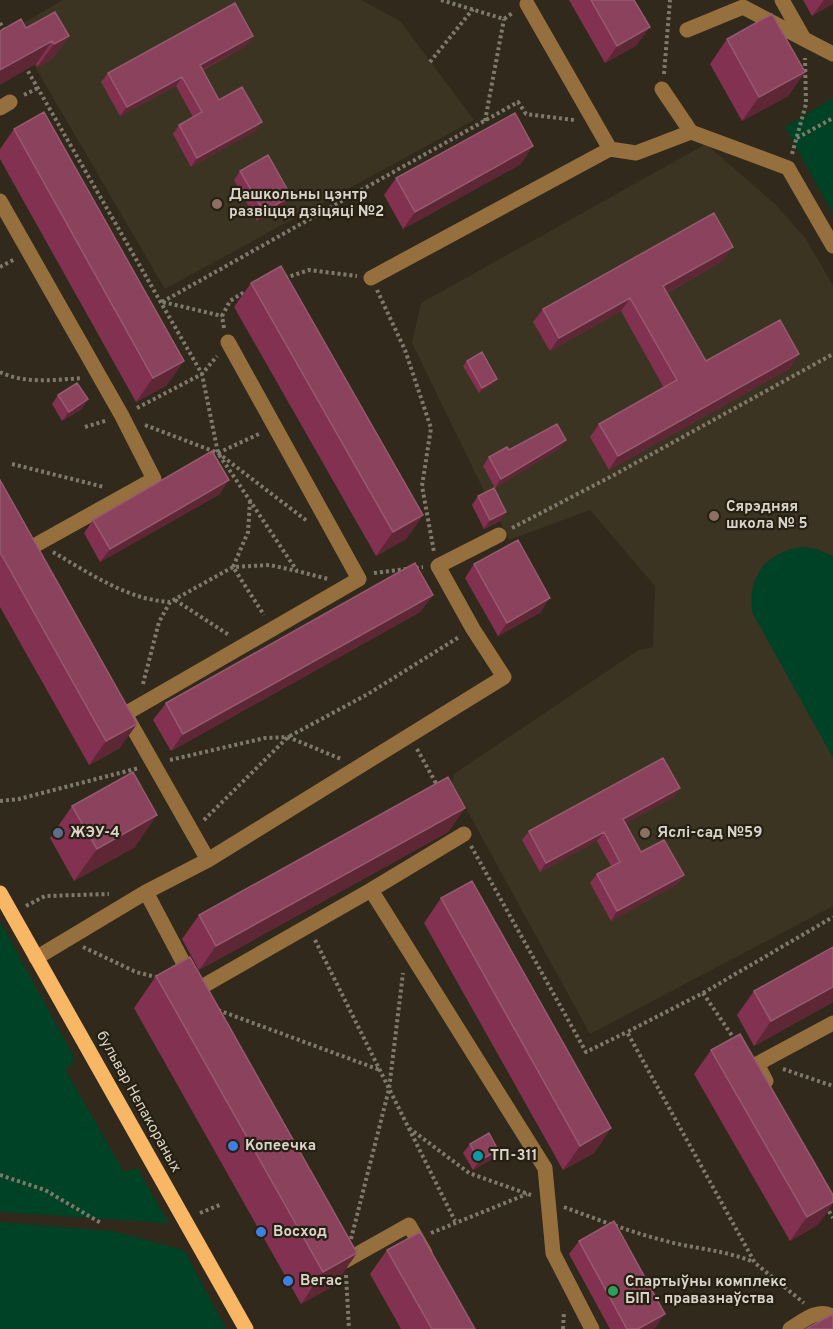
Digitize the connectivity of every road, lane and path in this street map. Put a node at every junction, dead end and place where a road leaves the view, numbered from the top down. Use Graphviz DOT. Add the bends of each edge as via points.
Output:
graph roads {
  1 [pos="441,0"];
  2 [pos="670,0"];
  3 [pos="782,0"];
  4 [pos="527,4"];
  5 [pos="473,9"];
  6 [pos="504,19"];
  7 [pos="0,23"];
  8 [pos="687,30"];
  9 [pos="804,39"];
  10 [pos="11,42"];
  11 [pos="833,54"];
  12 [pos="21,60"];
  13 [pos="430,62"];
  14 [pos="662,88"];
  15 [pos="833,118"];
  16 [pos="485,121"];
  17 [pos="595,123"];
  18 [pos="691,132"];
  19 [pos="610,149"];
  20 [pos="0,201"];
  21 [pos="833,246"];
  22 [pos="371,278"];
  23 [pos="162,302"];
  24 [pos="222,316"];
  25 [pos="228,342"];
  26 [pos="833,354"];
  27 [pos="0,372"];
  28 [pos="100,378"];
  29 [pos="122,416"];
  30 [pos="274,427"];
  31 [pos="218,453"];
  32 [pos="12,464"];
  33 [pos="129,494"];
  34 [pos="250,501"];
  35 [pos="312,524"];
  36 [pos="21,530"];
  37 [pos="499,535"];
  38 [pos="36,550"];
  39 [pos="438,566"];
  40 [pos="233,567"];
  41 [pos="297,571"];
  42 [pos="354,582"];
  43 [pos="172,601"];
  44 [pos="273,628"];
  45 [pos="473,629"];
  46 [pos="245,645"];
  47 [pos="127,708"];
  48 [pos="288,737"];
  49 [pos="410,737"];
  50 [pos="153,764"];
  51 [pos="360,767"];
  52 [pos="442,795"];
  53 [pos="0,801"];
  54 [pos="192,832"];
  55 [pos="464,834"];
  56 [pos="208,860"];
  57 [pos="371,890"];
  58 [pos="146,892"];
  59 [pos="0,893"];
  60 [pos="112,894"];
  61 [pos="12,913"];
  62 [pos="833,917"];
  63 [pos="308,926"];
  64 [pos="69,940"];
  65 [pos="406,948"];
  66 [pos="36,958"];
  67 [pos="165,979"];
  68 [pos="198,989"];
  69 [pos="703,993"];
  70 [pos="207,1006"];
  71 [pos="833,1023"];
  72 [pos="627,1032"];
  73 [pos="757,1064"];
  74 [pos="380,1070"];
  75 [pos="833,1086"];
  76 [pos="389,1089"];
  77 [pos="775,1095"];
  78 [pos="409,1128"];
  79 [pos="0,1175"];
  80 [pos="527,1194"];
  81 [pos="822,1198"];
  82 [pos="548,1201"];
  83 [pos="222,1204"];
  84 [pos="200,1213"];
  85 [pos="833,1218"];
  86 [pos="455,1221"];
  87 [pos="101,1222"];
  88 [pos="334,1240"];
  89 [pos="417,1240"];
  90 [pos="345,1261"];
  91 [pos="755,1263"];
  92 [pos="434,1269"];
  93 [pos="816,1313"];
  94 [pos="833,1317"];
  95 [pos="246,1329"];
  96 [pos="349,1329"];
  97 [pos="592,1329"];
  98 [pos="790,1329"];
  1 -- 5 [label="path"];
  2 -- 14 [label="path"];
  3 -- 9 [label="lane"];
  4 -- 6 [label="path"];
  4 -- 17 [label="lane"];
  5 -- 6 [label="path"];
  5 -- 13 [label="path"];
  6 -- 16 [label="path"];
  7 -- 10 [label="path"];
  8 -- 9 [label="lane" via="743,7"];
  9 -- 11 [label="lane"];
  9 -- 15 [label="path" via="806,104 796,138"];
  12 -- 23 [label="path"];
  14 -- 18 [label="lane"];
  16 -- 17 [label="path" via="518,102 526,114"];
  16 -- 23 [label="path"];
  17 -- 19 [label="lane"];
  18 -- 19 [label="lane" via="636,153"];
  18 -- 21 [label="lane" via="788,168"];
  19 -- 22 [label="lane"];
  20 -- 28 [label="lane"];
  22 -- 39 [label="path" via="405,350 431,428 422,486"];
  23 -- 24 [label="path"];
  23 -- 31 [label="path" via="202,374"];
  25 -- 30 [label="lane"];
  26 -- 37 [label="path"];
  27 -- 28 [label="path" via="44,380"];
  28 -- 29 [label="lane"];
  29 -- 31 [label="path"];
  29 -- 33 [label="lane" via="154,479"];
  30 -- 31 [label="path"];
  30 -- 42 [label="lane"];
  31 -- 34 [label="path"];
  31 -- 35 [label="path"];
  32 -- 33 [label="path"];
  33 -- 38 [label="lane"];
  34 -- 40 [label="path" via="248,532"];
  34 -- 41 [label="path"];
  36 -- 38 [label="lane"];
  37 -- 39 [label="lane"];
  38 -- 43 [label="path" via="154,602"];
  39 -- 42 [label="path" via="381,571"];
  39 -- 45 [label="lane"];
  40 -- 41 [label="path" via="270,566"];
  40 -- 43 [label="path"];
  40 -- 44 [label="path"];
  41 -- 42 [label="path"];
  42 -- 44 [label="lane"];
  43 -- 46 [label="path"];
  43 -- 47 [label="path" via="159,622"];
  44 -- 46 [label="lane"];
  45 -- 48 [label="path" via="368,694"];
  45 -- 49 [label="lane" via="504,677"];
  46 -- 47 [label="lane"];
  47 -- 50 [label="lane"];
  48 -- 50 [label="path" via="265,738"];
  48 -- 51 [label="path"];
  48 -- 54 [label="path"];
  49 -- 51 [label="lane"];
  49 -- 52 [label="path"];
  50 -- 53 [label="path"];
  50 -- 54 [label="lane"];
  51 -- 56 [label="lane"];
  54 -- 56 [label="lane"];
  55 -- 57 [label="lane"];
  55 -- 72 [label="path" via="586,1052"];
  56 -- 58 [label="lane"];
  57 -- 63 [label="lane"];
  57 -- 65 [label="lane"];
  58 -- 64 [label="lane"];
  58 -- 68 [label="lane"];
  59 -- 61 [label="main road, бульвар Непакораных"];
  60 -- 61 [label="path" via="45,896"];
  61 -- 66 [label="main road, бульвар Непакораных"];
  62 -- 69 [label="path"];
  63 -- 68 [label="lane"];
  63 -- 74 [label="path"];
  64 -- 66 [label="lane"];
  64 -- 67 [label="path" via="136,972"];
  65 -- 76 [label="path"];
  65 -- 82 [label="lane" via="545,1168"];
  66 -- 95 [label="main road, бульвар Непакораных"];
  68 -- 70 [label="lane"];
  69 -- 72 [label="path"];
  69 -- 73 [label="path" via="747,1056"];
  70 -- 74 [label="path"];
  71 -- 73 [label="lane"];
  72 -- 91 [label="path"];
  73 -- 75 [label="path"];
  73 -- 77 [label="lane"];
  74 -- 76 [label="path"];
  76 -- 78 [label="path"];
  76 -- 90 [label="path"];
  78 -- 80 [label="path" via="469,1173"];
  78 -- 86 [label="path"];
  79 -- 87 [label="path" via="45,1190"];
  80 -- 82 [label="path"];
  80 -- 86 [label="path"];
  81 -- 85 [label="path"];
  82 -- 91 [label="path" via="602,1222 679,1244 726,1251"];
  82 -- 97 [label="lane" via="553,1253"];
  83 -- 84 [label="path"];
  86 -- 89 [label="path"];
  88 -- 90 [label="lane"];
  89 -- 90 [label="lane" via="409,1225"];
  89 -- 92 [label="lane"];
  90 -- 96 [label="path"];
  91 -- 93 [label="path"];
  93 -- 94 [label="lane"];
  93 -- 98 [label="lane"];
}
